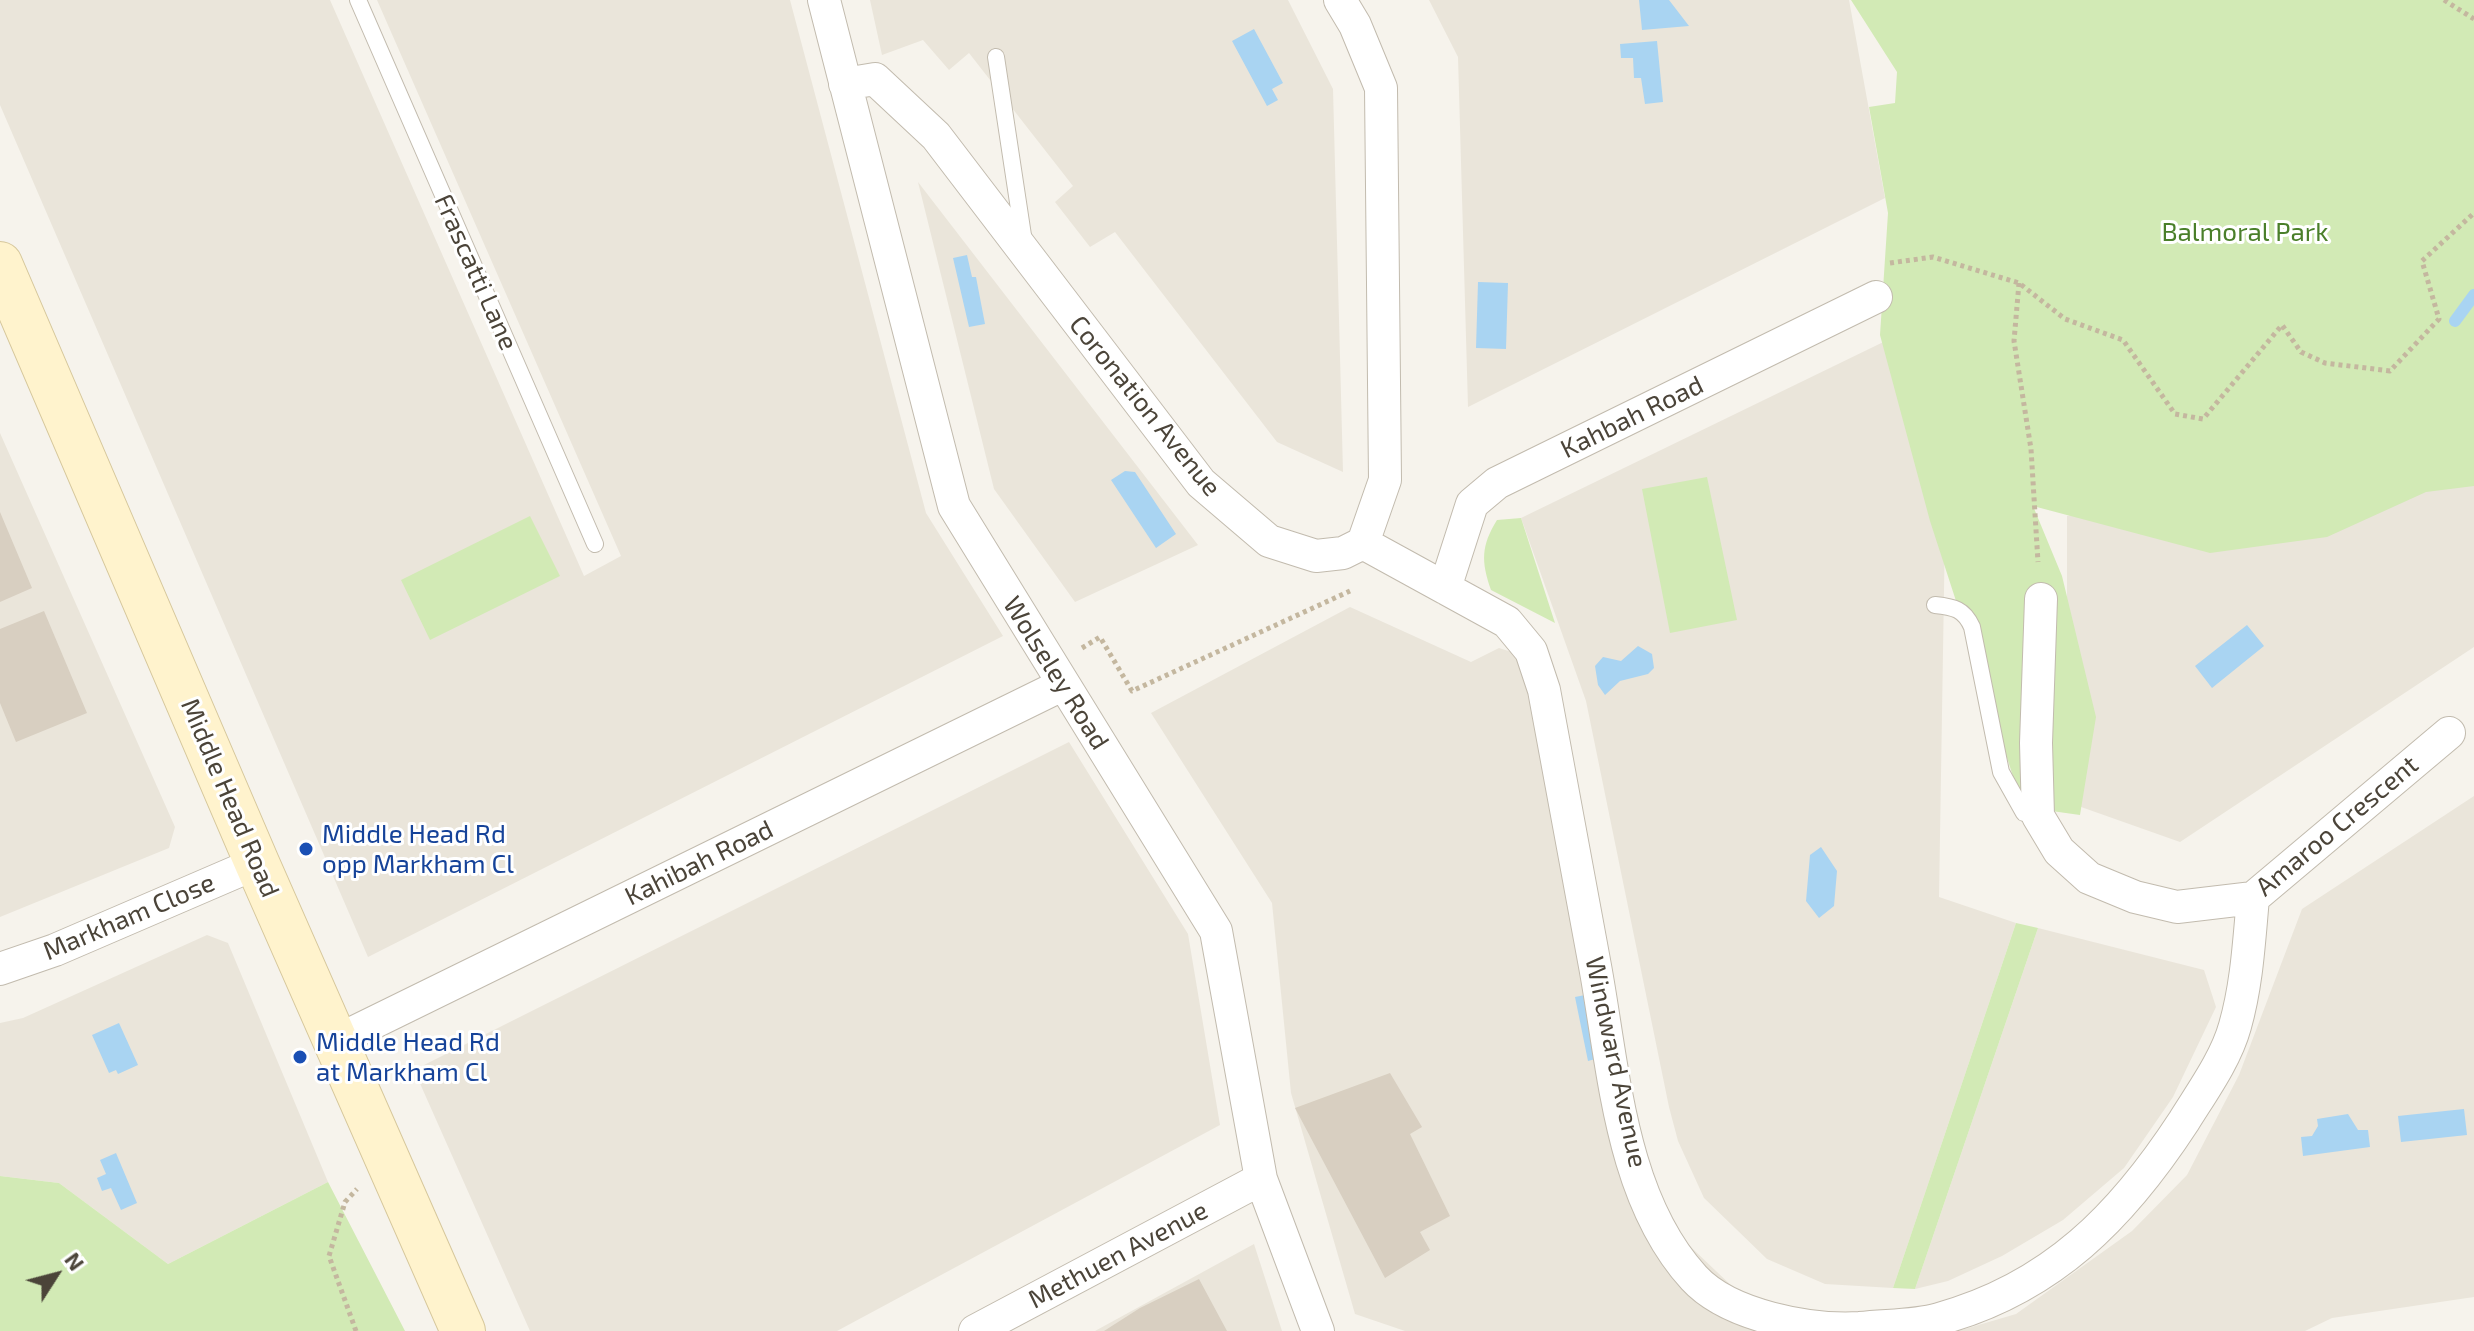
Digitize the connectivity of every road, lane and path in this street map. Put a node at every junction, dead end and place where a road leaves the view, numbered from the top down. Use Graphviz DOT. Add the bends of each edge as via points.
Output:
graph roads {
  1 [pos="358,0"];
  2 [pos="824,0"];
  3 [pos="1340,0"];
  4 [pos="2444,0"];
  5 [pos="2474,19"];
  6 [pos="996,57"];
  7 [pos="845,84"];
  8 [pos="2474,213"];
  9 [pos="1027,258"];
  10 [pos="0,264"];
  11 [pos="1876,282"];
  12 [pos="2019,283"];
  13 [pos="1363,543"];
  14 [pos="595,544"];
  15 [pos="1405,566"];
  16 [pos="1445,588"];
  17 [pos="2041,599"];
  18 [pos="1935,605"];
  19 [pos="1056,675"];
  20 [pos="2449,733"];
  21 [pos="2038,816"];
  22 [pos="257,863"];
  23 [pos="2253,898"];
  24 [pos="0,969"];
  25 [pos="336,1041"];
  26 [pos="387,1156"];
  27 [pos="1261,1179"];
  28 [pos="356,1331"];
  29 [pos="463,1331"];
  30 [pos="975,1331"];
  31 [pos="1318,1331"];
  1 -- 14 [label="lane, Frascatti Lane"];
  2 -- 7 [label="street, Wolseley Road"];
  3 -- 13 [label="street" via="1381,88 1385,480"];
  4 -- 5 [label="path"];
  6 -- 9 [label="lane"];
  7 -- 9 [label="street, Coronation Avenue" via="875,79 936,136"];
  7 -- 19 [label="street, Wolseley Road" via="954,506"];
  8 -- 12 [label="path" via="2422,261 2439,319 2390,371 2325,363 2301,352 2282,325 2203,419 2175,414 2123,340 2065,319"];
  9 -- 13 [label="street, Coronation Avenue" via="1201,483 1269,541 1316,556 1343,553"];
  10 -- 22 [label="street, Middle Head Road"];
  11 -- 12 [label="path" via="1933,257"];
  11 -- 16 [label="street, Kahbah Road" via="1497,483 1472,504"];
  12 -- 17 [label="path" via="2014,341 2031,449"];
  13 -- 15 [label="street, Windward Avenue"];
  15 -- 16 [label="street, Windward Avenue"];
  15 -- 19 [label="path" via="1132,691 1100,637"];
  16 -- 23 [label="street, Windward Avenue" via="1507,622 1531,651 1544,690 1628,1145 1656,1224 1695,1280 1753,1316 1832,1331 1936,1320 1989,1301 2057,1264 2102,1227 2158,1162 2235,1029"];
  17 -- 21 [label="street, Amaroo Crescent"];
  18 -- 21 [label="lane" via="1965,613 1972,627 2001,772 2024,813"];
  19 -- 25 [label="street, Kahibah Road"];
  19 -- 27 [label="street, Wolseley Road" via="1216,931"];
  20 -- 23 [label="street, Amaroo Crescent"];
  21 -- 23 [label="street, Amaroo Crescent" via="2059,851 2089,878 2135,897 2177,907"];
  22 -- 24 [label="street, Markham Close"];
  22 -- 25 [label="street, Middle Head Road"];
  25 -- 26 [label="street, Middle Head Road"];
  26 -- 28 [label="path" via="345,1202 329,1256"];
  26 -- 29 [label="street, Middle Head Road"];
  27 -- 30 [label="street, Methuen Avenue"];
  27 -- 31 [label="street, Wolseley Road"];
}
